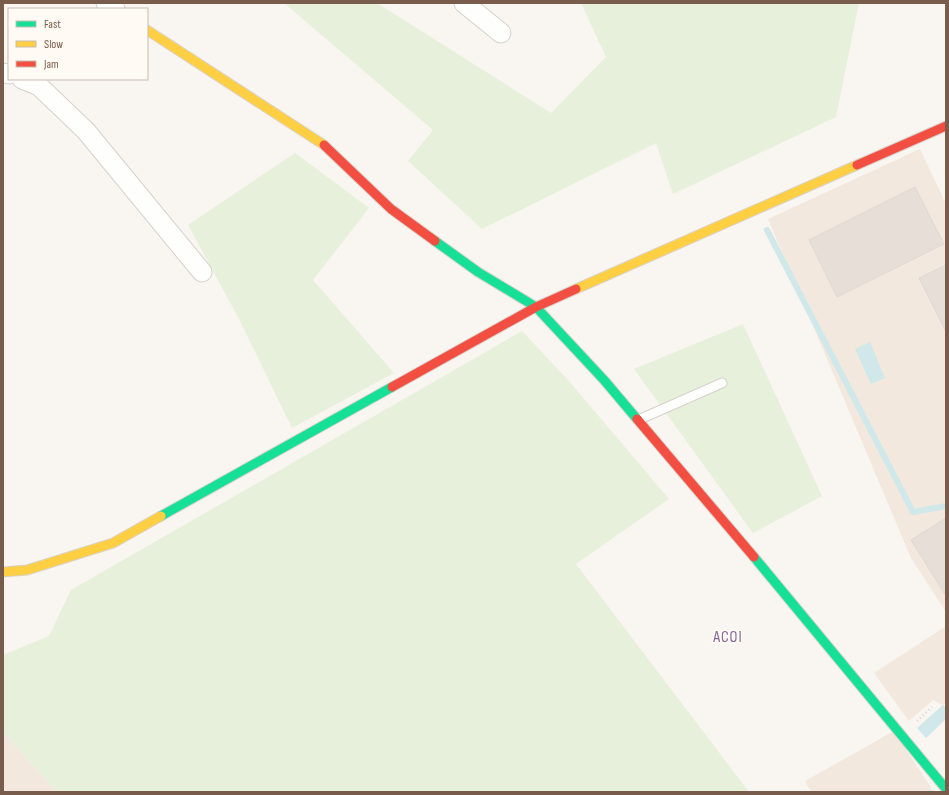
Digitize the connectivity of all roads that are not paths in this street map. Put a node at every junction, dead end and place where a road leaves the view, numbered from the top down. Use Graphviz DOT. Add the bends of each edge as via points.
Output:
graph roads {
  1 [pos="464,3"];
  2 [pos="148,31"];
  3 [pos="501,33"];
  4 [pos="24,80"];
  5 [pos="946,126"];
  6 [pos="202,272"];
  7 [pos="536,307"];
  8 [pos="722,383"];
  9 [pos="638,420"];
  10 [pos="3,572"];
  11 [pos="946,789"];
  1 -- 3 [label="street"];
  2 -- 7 [label="street" via="326,146 391,209 478,272"];
  4 -- 6 [label="street" via="39,86 86,131"];
  5 -- 7 [label="street"];
  7 -- 9 [label="street"];
  7 -- 10 [label="street" via="113,544 27,570"];
  8 -- 9 [label="lane"];
  9 -- 11 [label="street"];
}
